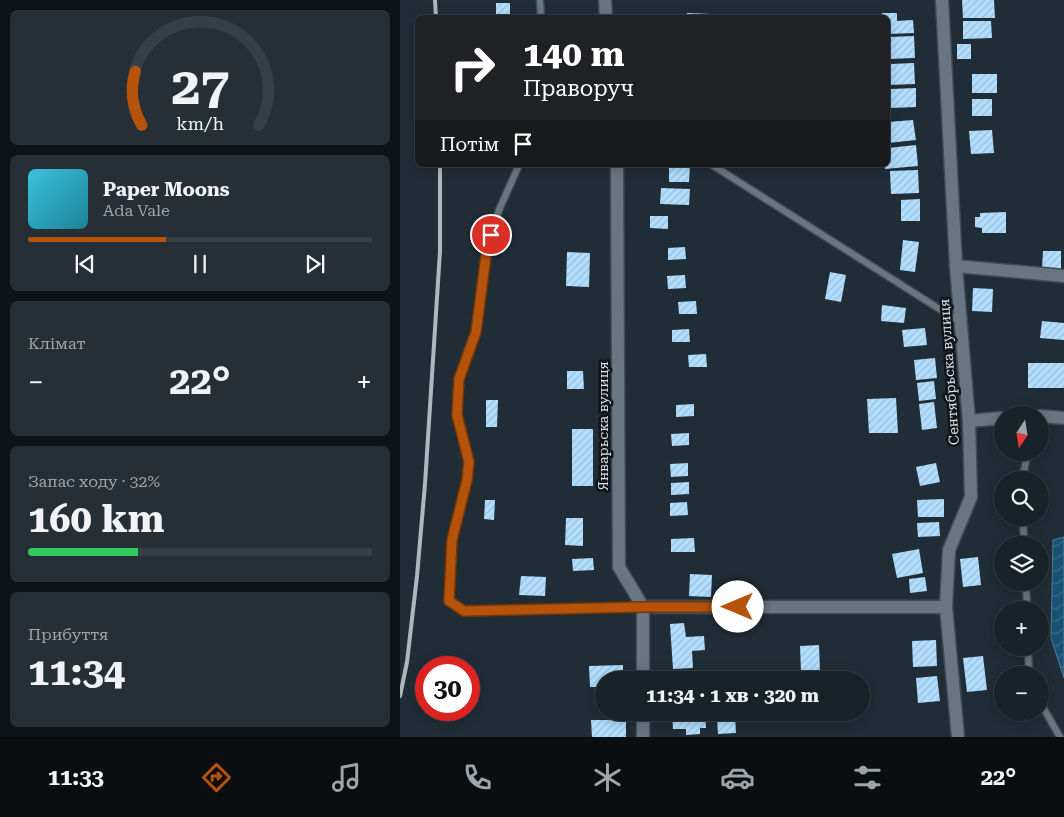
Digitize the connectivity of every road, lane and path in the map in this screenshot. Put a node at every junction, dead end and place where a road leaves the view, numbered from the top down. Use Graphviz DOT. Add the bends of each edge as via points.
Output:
graph roads {
  1 [pos="540,0"];
  2 [pos="605,0"];
  3 [pos="942,0"];
  4 [pos="541,15"];
  5 [pos="606,15"];
  6 [pos="519,167"];
  7 [pos="617,167"];
  8 [pos="715,167"];
  9 [pos="956,266"];
  10 [pos="1064,276"];
  11 [pos="961,323"];
  12 [pos="1049,417"];
  13 [pos="994,418"];
  14 [pos="1064,418"];
  15 [pos="969,420"];
  16 [pos="643,607"];
  17 [pos="946,607"];
  18 [pos="643,671"];
  19 [pos="1049,718"];
  20 [pos="643,721"];
  21 [pos="643,737"];
  22 [pos="958,737"];
  23 [pos="1060,737"];
  1 -- 4 [label="lane"];
  2 -- 5 [label="street"];
  3 -- 9 [label="street, Сентябрьска вулиця"];
  6 -- 16 [label="lane" via="499,210 487,248 476,332 459,379 457,415 469,462 452,540 449,601 464,611"];
  7 -- 16 [label="street, Январьска вулиця" via="619,567"];
  8 -- 11 [label="lane"];
  9 -- 10 [label="street"];
  9 -- 11 [label="street, Сентябрьска вулиця"];
  11 -- 15 [label="street, Сентябрьска вулиця"];
  12 -- 14 [label="street"];
  13 -- 15 [label="street"];
  15 -- 17 [label="street, Сентябрьска вулиця" via="970,497 949,550"];
  16 -- 17 [label="street"];
  16 -- 18 [label="street"];
  17 -- 22 [label="street, Сентябрьска вулиця"];
  19 -- 23 [label="lane"];
  20 -- 21 [label="street"];
}
